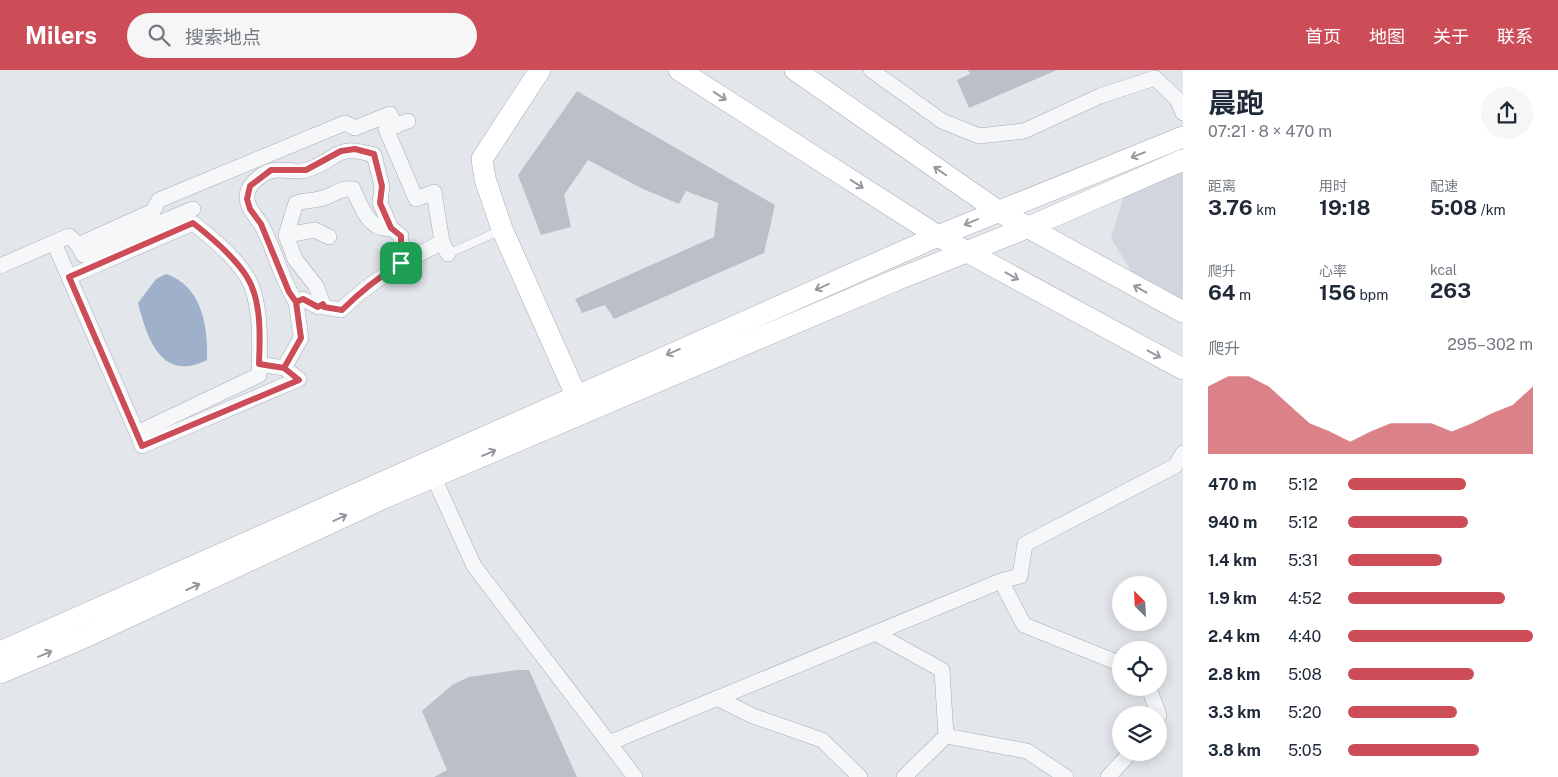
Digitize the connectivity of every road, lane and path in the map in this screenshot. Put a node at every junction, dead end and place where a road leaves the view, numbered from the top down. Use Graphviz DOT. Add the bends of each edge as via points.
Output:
graph roads {
  1 [pos="540,70"];
  2 [pos="679,70"];
  3 [pos="795,70"];
  4 [pos="871,70"];
  5 [pos="1183,113"];
  6 [pos="1183,137"];
  7 [pos="1183,160"];
  8 [pos="193,209"];
  9 [pos="998,210"];
  10 [pos="1029,226"];
  11 [pos="391,228"];
  12 [pos="502,229"];
  13 [pos="286,234"];
  14 [pos="938,236"];
  15 [pos="329,237"];
  16 [pos="54,243"];
  17 [pos="78,245"];
  18 [pos="445,248"];
  19 [pos="966,251"];
  20 [pos="401,263"];
  21 [pos="0,266"];
  22 [pos="69,277"];
  23 [pos="296,302"];
  24 [pos="323,304"];
  25 [pos="1183,312"];
  26 [pos="259,364"];
  27 [pos="284,368"];
  28 [pos="1183,369"];
  29 [pos="576,395"];
  30 [pos="137,432"];
  31 [pos="1183,453"];
  32 [pos="430,469"];
  33 [pos="1001,581"];
  34 [pos="875,633"];
  35 [pos="0,652"];
  36 [pos="1112,660"];
  37 [pos="0,673"];
  38 [pos="717,698"];
  39 [pos="946,736"];
  40 [pos="609,742"];
  41 [pos="1123,761"];
  42 [pos="635,777"];
  43 [pos="860,777"];
  44 [pos="904,777"];
  45 [pos="1066,777"];
  46 [pos="1108,777"];
  1 -- 12 [label="street" via="482,159 485,179"];
  2 -- 14 [label="street, one-way"];
  9 -- 3 [label="street, one-way"];
  4 -- 5 [label="street" via="942,121 979,136 1024,131 1100,96 1155,78 1177,99"];
  6 -- 9 [label="street, one-way"];
  7 -- 10 [label="street"];
  8 -- 17 [label="street" via="83,255"];
  9 -- 10 [label="street"];
  9 -- 14 [label="street, one-way"];
  10 -- 19 [label="street"];
  25 -- 10 [label="street, one-way"];
  11 -- 13 [label="street" via="383,230 376,227 353,189 345,188 319,199 309,198 296,203"];
  11 -- 20 [label="street" via="401,236"];
  11 -- 23 [label="street" via="380,203 382,186 374,154 355,149 341,151 306,170 271,170 263,174 250,186 247,199"];
  12 -- 18 [label="lane"];
  12 -- 29 [label="street"];
  13 -- 15 [label="street" via="315,230"];
  13 -- 24 [label="street" via="295,259 316,286"];
  14 -- 19 [label="street"];
  14 -- 29 [label="street, one-way"];
  16 -- 17 [label="street" via="69,236"];
  16 -- 21 [label="street"];
  16 -- 22 [label="street"];
  17 -- 18 [label="street" via="153,211 159,200 345,124 356,128 390,114 402,123 386,129 416,200 434,192"];
  18 -- 20 [label="street"];
  19 -- 28 [label="street, one-way"];
  32 -- 19 [label="street, one-way"];
  20 -- 24 [label="street" via="371,282 342,310 324,307"];
  22 -- 26 [label="street" via="193,223 212,237 247,278 255,299"];
  22 -- 30 [label="street"];
  23 -- 24 [label="street" via="303,299 318,307"];
  23 -- 27 [label="street" via="301,338"];
  26 -- 27 [label="street"];
  26 -- 30 [label="street" via="259,375"];
  27 -- 30 [label="street" via="299,380 142,446"];
  29 -- 32 [label="street"];
  31 -- 33 [label="street" via="1175,466 1024,544 1020,576"];
  32 -- 35 [label="street"];
  37 -- 32 [label="street, one-way" via="85,637"];
  32 -- 40 [label="street" via="474,566"];
  33 -- 34 [label="street"];
  33 -- 36 [label="street" via="1024,625"];
  34 -- 38 [label="street"];
  34 -- 39 [label="street" via="942,670"];
  38 -- 40 [label="street"];
  38 -- 43 [label="street" via="753,716 822,740"];
  39 -- 44 [label="street"];
  39 -- 45 [label="street" via="1027,751"];
  40 -- 42 [label="street"];
  41 -- 46 [label="street"];
}
